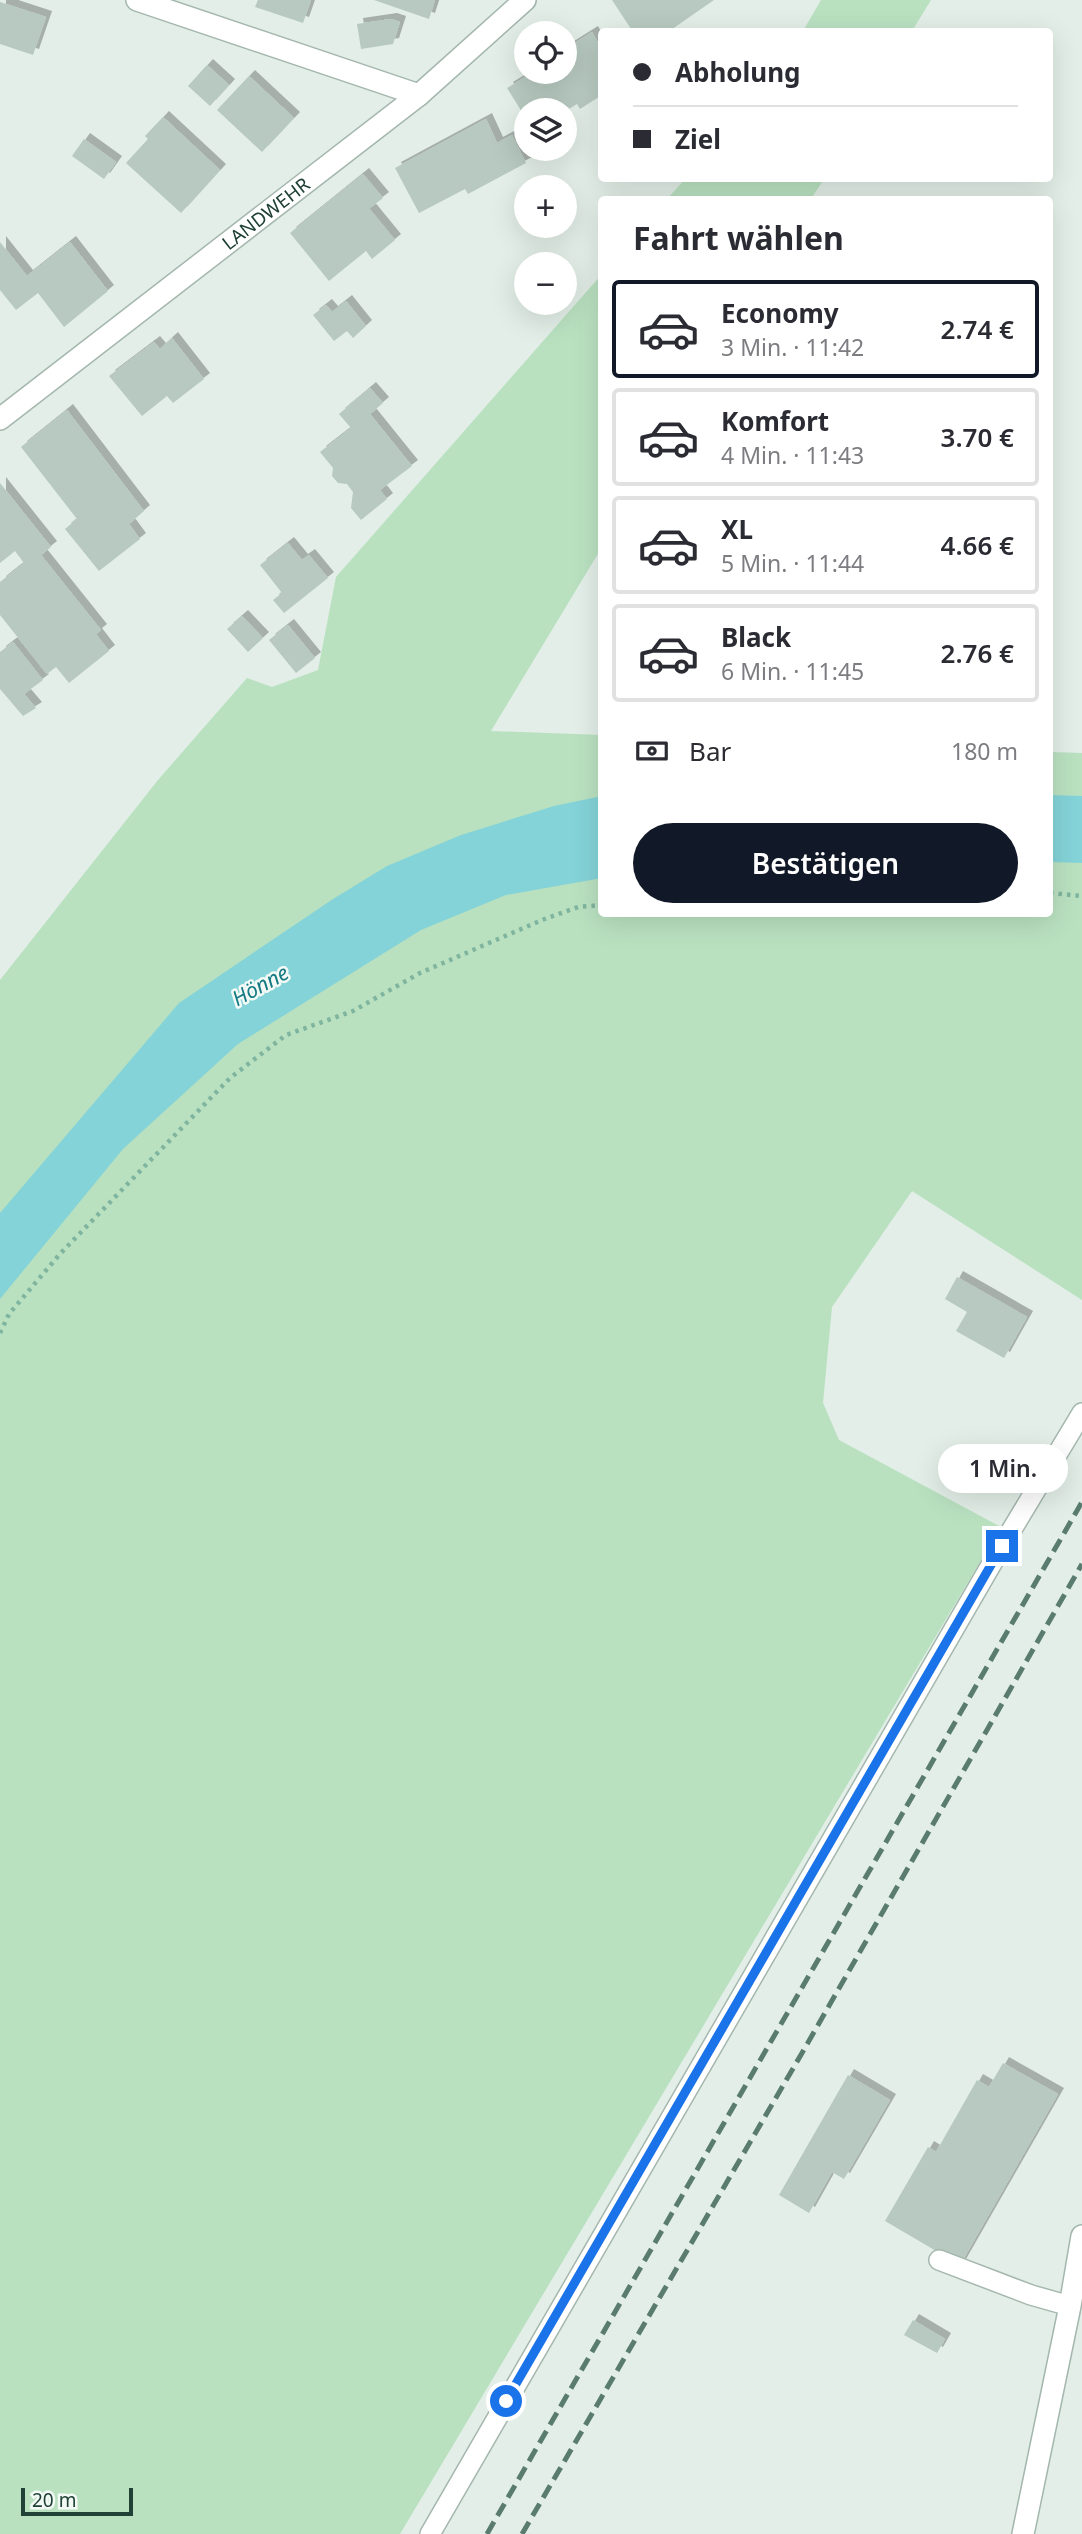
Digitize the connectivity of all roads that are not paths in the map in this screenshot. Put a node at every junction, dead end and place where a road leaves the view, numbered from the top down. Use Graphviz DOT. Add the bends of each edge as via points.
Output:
graph roads {
  1 [pos="137,0"];
  2 [pos="525,0"];
  3 [pos="419,95"];
  4 [pos="0,419"];
  5 [pos="1082,1413"];
  6 [pos="1082,2236"];
  7 [pos="939,2260"];
  8 [pos="1070,2306"];
  9 [pos="430,2534"];
  10 [pos="1023,2534"];
  1 -- 3 [label="street"];
  2 -- 3 [label="street, LANDWEHR"];
  3 -- 4 [label="street, LANDWEHR"];
  5 -- 9 [label="lane"];
  6 -- 8 [label="street"];
  7 -- 8 [label="lane"];
  8 -- 10 [label="street"];
}
